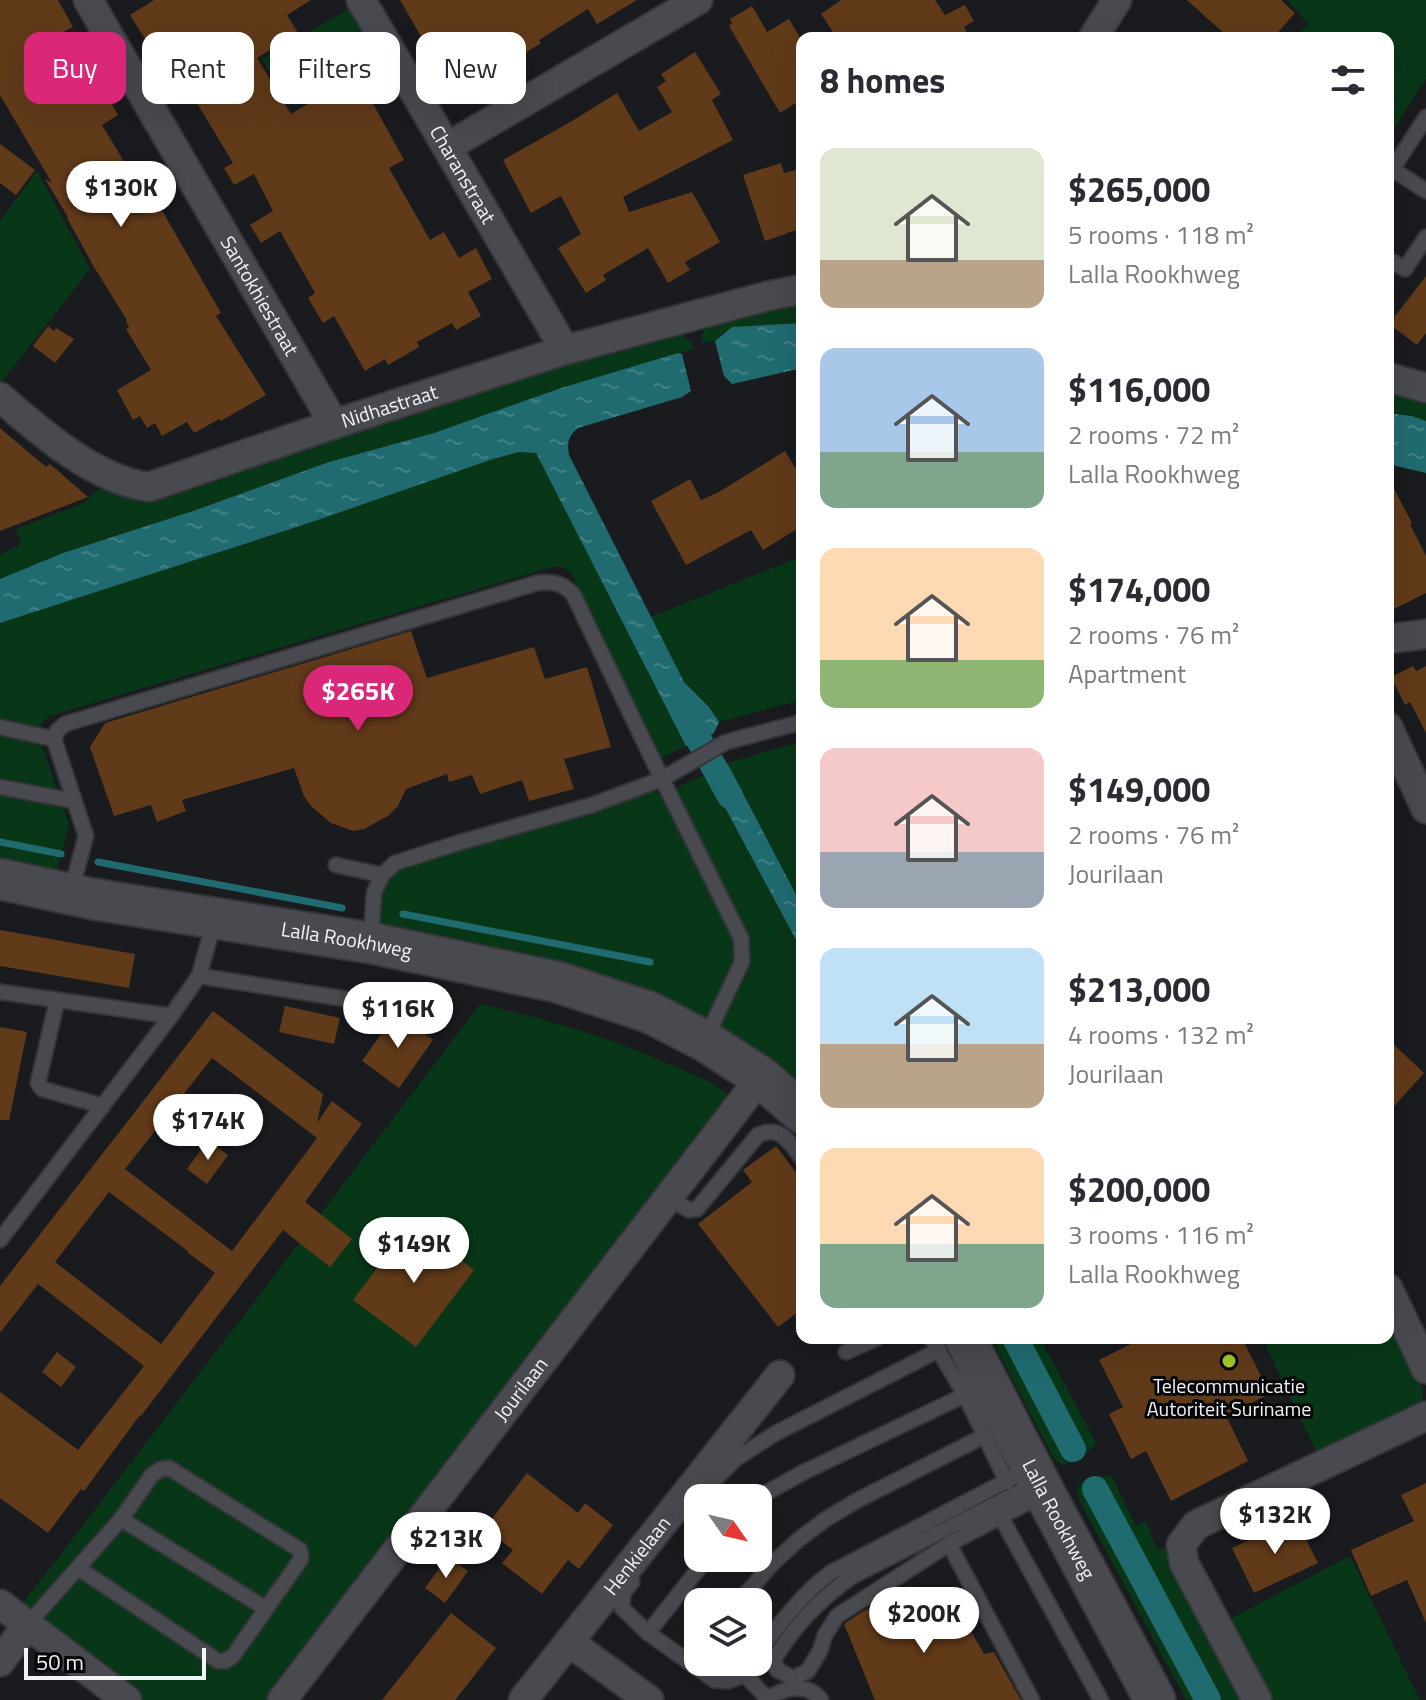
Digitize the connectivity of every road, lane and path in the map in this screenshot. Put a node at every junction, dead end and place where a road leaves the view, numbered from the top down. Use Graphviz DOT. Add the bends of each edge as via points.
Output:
graph roads {
  1 [pos="88,0"];
  2 [pos="361,0"];
  3 [pos="698,0"];
  4 [pos="1117,0"];
  5 [pos="1097,32"];
  6 [pos="1426,117"];
  7 [pos="447,147"];
  8 [pos="1394,166"];
  9 [pos="1394,174"];
  10 [pos="1426,191"];
  11 [pos="1426,237"];
  12 [pos="1394,263"];
  13 [pos="796,290"];
  14 [pos="565,350"];
  15 [pos="1394,379"];
  16 [pos="1426,388"];
  17 [pos="0,397"];
  18 [pos="334,424"];
  19 [pos="1426,634"];
  20 [pos="1394,638"];
  21 [pos="796,724"];
  22 [pos="0,727"];
  23 [pos="54,739"];
  24 [pos="1394,740"];
  25 [pos="662,779"];
  26 [pos="0,787"];
  27 [pos="74,801"];
  28 [pos="1426,809"];
  29 [pos="336,865"];
  30 [pos="382,875"];
  31 [pos="0,879"];
  32 [pos="70,895"];
  33 [pos="215,918"];
  34 [pos="371,943"];
  35 [pos="199,976"];
  36 [pos="0,992"];
  37 [pos="57,1001"];
  38 [pos="366,1002"];
  39 [pos="171,1016"];
  40 [pos="705,1041"];
  41 [pos="761,1077"];
  42 [pos="103,1106"];
  43 [pos="796,1108"];
  44 [pos="796,1150"];
  45 [pos="669,1198"];
  46 [pos="0,1240"];
  47 [pos="1394,1301"];
  48 [pos="864,1344"];
  49 [pos="941,1344"];
  50 [pos="946,1344"];
  51 [pos="946,1344"];
  52 [pos="846,1352"];
  53 [pos="1426,1369"];
  54 [pos="780,1375"];
  55 [pos="965,1395"];
  56 [pos="1426,1416"];
  57 [pos="984,1436"];
  58 [pos="1031,1481"];
  59 [pos="772,1490"];
  60 [pos="1001,1517"];
  61 [pos="121,1519"];
  62 [pos="949,1544"];
  63 [pos="78,1568"];
  64 [pos="696,1572"];
  65 [pos="751,1588"];
  66 [pos="0,1604"];
  67 [pos="265,1608"];
  68 [pos="28,1624"];
  69 [pos="648,1633"];
  70 [pos="772,1636"];
  71 [pos="569,1642"];
  72 [pos="684,1659"];
  73 [pos="0,1662"];
  74 [pos="708,1676"];
  75 [pos="736,1676"];
  76 [pos="753,1676"];
  77 [pos="766,1699"];
  78 [pos="127,1700"];
  79 [pos="282,1700"];
  80 [pos="523,1700"];
  81 [pos="649,1700"];
  82 [pos="821,1700"];
  83 [pos="1032,1700"];
  84 [pos="1101,1700"];
  85 [pos="1155,1700"];
  86 [pos="1257,1700"];
  1 -- 18 [label="street, Santokhiestraat"];
  2 -- 7 [label="street, Charanstraat"];
  3 -- 7 [label="street"];
  4 -- 5 [label="street"];
  6 -- 8 [label="lane"];
  7 -- 14 [label="street, Charanstraat"];
  9 -- 10 [label="lane"];
  11 -- 12 [label="lane" via="1405,269"];
  13 -- 14 [label="street, Nidhastraat"];
  14 -- 18 [label="street, Nidhastraat"];
  15 -- 16 [label="street"];
  17 -- 18 [label="street, Nidhastraat" via="46,437 105,474 149,487"];
  19 -- 20 [label="street"];
  21 -- 25 [label="lane" via="726,742"];
  22 -- 23 [label="lane"];
  23 -- 25 [label="lane" via="65,724 550,582 573,594"];
  23 -- 27 [label="lane"];
  24 -- 28 [label="street"];
  25 -- 30 [label="lane" via="395,863"];
  25 -- 40 [label="lane" via="741,938 742,962"];
  26 -- 27 [label="lane"];
  27 -- 32 [label="lane" via="86,836"];
  29 -- 30 [label="lane"];
  30 -- 34 [label="lane" via="374,893"];
  31 -- 32 [label="street, Lalla Rookhweg"];
  32 -- 33 [label="street, Lalla Rookhweg"];
  33 -- 34 [label="street, Lalla Rookhweg"];
  33 -- 35 [label="lane"];
  34 -- 40 [label="street, Lalla Rookhweg" via="557,982 649,1012"];
  35 -- 38 [label="lane"];
  35 -- 39 [label="lane"];
  36 -- 37 [label="lane"];
  37 -- 39 [label="lane"];
  37 -- 42 [label="lane" via="38,1083 42,1089"];
  39 -- 42 [label="lane"];
  40 -- 41 [label="street, Lalla Rookhweg"];
  41 -- 43 [label="street, Lalla Rookhweg"];
  41 -- 45 [label="street, Jourilaan"];
  42 -- 46 [label="lane"];
  44 -- 45 [label="lane" via="783,1134 767,1131 758,1135 697,1209"];
  45 -- 79 [label="street, Jourilaan"];
  47 -- 53 [label="street"];
  48 -- 52 [label="lane"];
  49 -- 69 [label="lane" via="776,1433 737,1458 696,1497 623,1593 622,1608"];
  50 -- 55 [label="lane"];
  51 -- 58 [label="street, Lalla Rookhweg"];
  54 -- 71 [label="street, Henkielaan"];
  55 -- 57 [label="lane"];
  55 -- 59 [label="lane"];
  56 -- 86 [label="street" via="1196,1525 1181,1545 1184,1563"];
  57 -- 58 [label="lane"];
  57 -- 65 [label="lane" via="826,1519"];
  58 -- 60 [label="lane"];
  58 -- 62 [label="lane" via="851,1577 824,1597 774,1659 777,1670 793,1678 808,1671 837,1616"];
  58 -- 70 [label="lane" via="832,1572"];
  58 -- 85 [label="street, Lalla Rookhweg"];
  60 -- 62 [label="lane"];
  60 -- 84 [label="lane"];
  61 -- 63 [label="lane"];
  61 -- 67 [label="lane"];
  61 -- 67 [label="lane" via="152,1475 169,1468 182,1476 300,1550 296,1568"];
  62 -- 83 [label="lane"];
  63 -- 67 [label="lane" via="218,1661 233,1656"];
  63 -- 68 [label="lane"];
  64 -- 69 [label="lane"];
  66 -- 68 [label="street"];
  68 -- 73 [label="street"];
  68 -- 78 [label="street"];
  69 -- 72 [label="lane"];
  71 -- 80 [label="street, Henkielaan"];
  71 -- 81 [label="street"];
  74 -- 75 [label="lane" via="728,1681"];
  76 -- 77 [label="lane"];
  77 -- 82 [label="lane" via="800,1688"];
}
